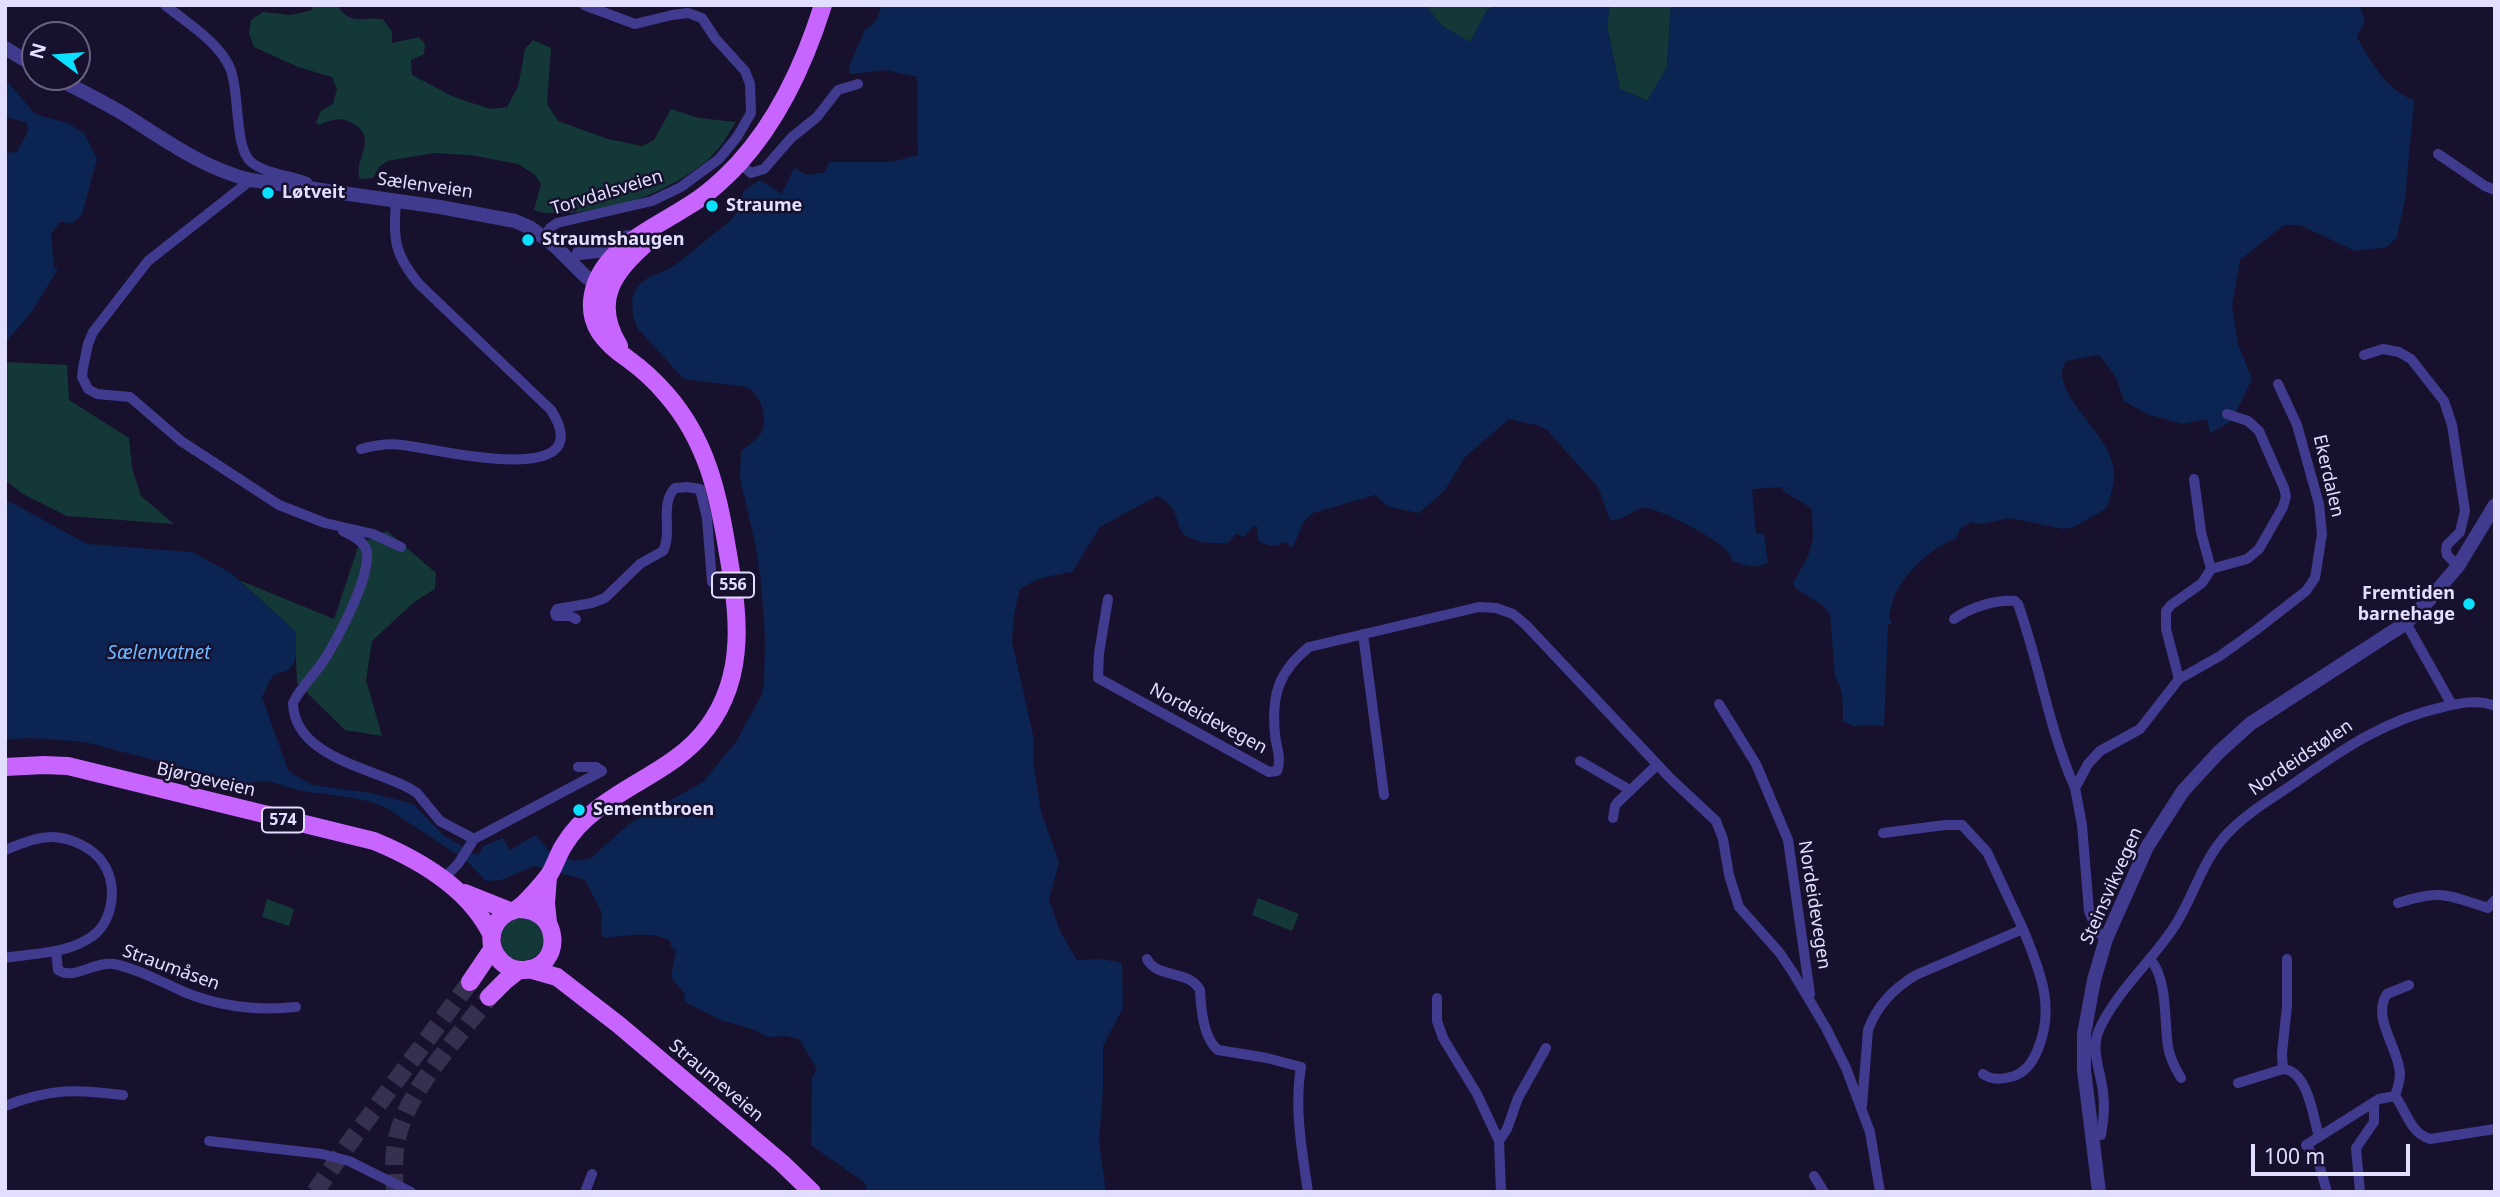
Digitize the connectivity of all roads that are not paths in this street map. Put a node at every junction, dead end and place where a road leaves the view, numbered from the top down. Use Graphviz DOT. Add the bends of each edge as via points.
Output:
graph roads {
  1 [pos="165,5"];
  2 [pos="584,5"];
  3 [pos="823,5"];
  4 [pos="5,48"];
  5 [pos="21,58"];
  6 [pos="858,84"];
  7 [pos="81,91"];
  8 [pos="2438,154"];
  9 [pos="739,163"];
  10 [pos="251,180"];
  11 [pos="311,188"];
  12 [pos="2495,190"];
  13 [pos="396,201"];
  14 [pos="687,207"];
  15 [pos="643,233"];
  16 [pos="544,237"];
  17 [pos="556,247"];
  18 [pos="579,253"];
  19 [pos="604,278"];
  20 [pos="2364,355"];
  21 [pos="2278,384"];
  22 [pos="2227,414"];
  23 [pos="361,449"];
  24 [pos="2194,479"];
  25 [pos="2495,505"];
  26 [pos="325,523"];
  27 [pos="401,547"];
  28 [pos="2458,566"];
  29 [pos="2211,569"];
  30 [pos="732,577"];
  31 [pos="1108,599"];
  32 [pos="576,619"];
  33 [pos="1954,619"];
  34 [pos="2406,623"];
  35 [pos="1363,634"];
  36 [pos="2179,679"];
  37 [pos="1719,704"];
  38 [pos="2452,705"];
  39 [pos="2495,706"];
  40 [pos="1580,761"];
  41 [pos="1657,765"];
  42 [pos="578,766"];
  43 [pos="5,767"];
  44 [pos="5,774"];
  45 [pos="99,775"];
  46 [pos="2075,788"];
  47 [pos="1630,790"];
  48 [pos="1384,794"];
  49 [pos="1613,818"];
  50 [pos="1883,833"];
  51 [pos="468,849"];
  52 [pos="5,850"];
  53 [pos="548,877"];
  54 [pos="450,884"];
  55 [pos="2495,900"];
  56 [pos="2398,903"];
  57 [pos="514,910"];
  58 [pos="548,923"];
  59 [pos="2023,929"];
  60 [pos="2106,939"];
  61 [pos="553,941"];
  62 [pos="492,942"];
  63 [pos="55,951"];
  64 [pos="5,958"];
  65 [pos="1147,959"];
  66 [pos="2150,959"];
  67 [pos="2287,959"];
  68 [pos="524,970"];
  69 [pos="470,982"];
  70 [pos="2409,985"];
  71 [pos="489,997"];
  72 [pos="1437,998"];
  73 [pos="1811,1000"];
  74 [pos="592,1006"];
  75 [pos="296,1007"];
  76 [pos="1546,1048"];
  77 [pos="2283,1069"];
  78 [pos="1983,1074"];
  79 [pos="2181,1078"];
  80 [pos="2238,1083"];
  81 [pos="123,1096"];
  82 [pos="2395,1096"];
  83 [pos="2374,1103"];
  84 [pos="5,1106"];
  85 [pos="1862,1109"];
  86 [pos="2495,1129"];
  87 [pos="2093,1137"];
  88 [pos="2319,1137"];
  89 [pos="209,1140"];
  90 [pos="1499,1141"];
  91 [pos="592,1174"];
  92 [pos="1814,1176"];
  93 [pos="411,1192"];
  94 [pos="585,1192"];
  95 [pos="812,1192"];
  96 [pos="1308,1192"];
  97 [pos="1501,1192"];
  98 [pos="1824,1192"];
  99 [pos="1880,1192"];
  100 [pos="2099,1192"];
  101 [pos="2327,1192"];
  102 [pos="2360,1192"];
  1 -- 11 [label="street" via="211,43 230,67 247,158 307,182"];
  2 -- 16 [label="street, Torvdalsveien" via="635,24 688,13 702,18 746,71 751,113 719,159 681,187 652,201 557,223"];
  3 -- 9 [label="main road, 556" via="780,107"];
  4 -- 5 [label="street"];
  6 -- 9 [label="street" via="838,90 762,170 751,173"];
  7 -- 10 [label="street, Sælenveien" via="199,161"];
  8 -- 12 [label="street"];
  9 -- 14 [label="main road, 556"];
  10 -- 11 [label="street, Sælenveien"];
  10 -- 26 [label="street" via="145,265 93,332 82,377 97,394 130,397 181,441 271,500"];
  11 -- 13 [label="street, Sælenveien"];
  13 -- 16 [label="street, Sælenveien" via="503,218"];
  13 -- 23 [label="street" via="394,243 405,267 551,410 562,437 551,452 513,461 401,445"];
  14 -- 15 [label="main road, 556"];
  14 -- 19 [label="main road, 556"];
  15 -- 18 [label="street" via="598,251"];
  15 -- 19 [label="main road, 556" via="625,246"];
  16 -- 17 [label="street, Sælenveien"];
  17 -- 18 [label="street, Sælenveien"];
  17 -- 19 [label="street, Sælenveien" via="586,277"];
  18 -- 19 [label="street, Sælenveien"];
  19 -- 30 [label="main road, 556" via="607,320 618,344 678,408 705,456 718,496"];
  20 -- 28 [label="street" via="2383,349 2399,352 2411,359 2444,401 2465,511 2460,531 2446,550"];
  21 -- 36 [label="street, Ekerdalen" via="2297,425 2319,504 2322,534 2315,578 2300,596 2256,630"];
  22 -- 29 [label="street" via="2248,421 2259,431 2286,496 2281,513 2254,555"];
  24 -- 29 [label="street"];
  25 -- 28 [label="street, Steinsvikvegen"];
  26 -- 27 [label="street" via="373,534"];
  26 -- 51 [label="street" via="362,542 368,560 328,655 293,703 296,719 332,757 417,793"];
  28 -- 34 [label="street, Steinsvikvegen"];
  29 -- 36 [label="street" via="2202,583 2166,611"];
  30 -- 32 [label="street" via="712,582 710,539 700,489 679,487 671,491 668,501 668,538 663,551 640,564 606,598 555,613"];
  30 -- 53 [label="main road, 556" via="737,648 731,679 717,712 685,752 592,812 569,837"];
  31 -- 35 [label="street, Nordeidevegen" via="1098,678 1269,772 1277,771 1280,762 1275,696 1293,659 1309,646"];
  33 -- 46 [label="street" via="1974,608 2009,600 2018,604 2044,701"];
  34 -- 38 [label="street"];
  34 -- 60 [label="street, Steinsvikvegen" via="2260,717 2218,753 2183,791 2147,847"];
  35 -- 41 [label="street, Nordeidevegen" via="1479,607 1513,614"];
  35 -- 48 [label="street"];
  36 -- 46 [label="street, Ekerdalen" via="2140,729 2100,751"];
  37 -- 73 [label="street, Nordeidevegen" via="1756,764 1788,840"];
  38 -- 39 [label="street, Nordeidstølen" via="2484,702"];
  38 -- 66 [label="street, Nordeidstølen" via="2411,715 2369,733 2244,818 2212,853 2178,920"];
  40 -- 47 [label="street"];
  41 -- 47 [label="street"];
  41 -- 73 [label="street, Nordeidevegen" via="1716,821 1739,907 1779,952"];
  42 -- 51 [label="street" via="602,771"];
  43 -- 45 [label="main road, Bjørgeveien / 574" via="68,766"];
  44 -- 45 [label="main road, Bjørgeveien / 574" via="42,770"];
  45 -- 54 [label="main road, Bjørgeveien / 574" via="374,841 405,854"];
  46 -- 60 [label="street" via="2089,911 2097,931"];
  47 -- 49 [label="street" via="1615,806"];
  50 -- 59 [label="street" via="1962,825 1987,852"];
  51 -- 54 [label="street"];
  52 -- 63 [label="street" via="31,839 54,837 78,843 103,863 111,883 106,922 91,938"];
  53 -- 57 [label="main road, 556"];
  53 -- 58 [label="main road, 556"];
  54 -- 57 [label="main road, 574" via="485,903"];
  54 -- 62 [label="main road, 574" via="477,911"];
  55 -- 56 [label="street" via="2488,908 2443,893"];
  57 -- 58 [label="main road" via="538,913"];
  57 -- 62 [label="main road, 556" via="498,921"];
  58 -- 61 [label="main road, 556"];
  59 -- 78 [label="street" via="2045,988 2046,1027 2024,1071 1996,1079"];
  59 -- 85 [label="street" via="1916,975 1886,999 1868,1030"];
  60 -- 87 [label="street, Steinsvikvegen" via="2094,980 2083,1054"];
  61 -- 68 [label="main road" via="546,959"];
  61 -- 74 [label="main road, Straumeveien / 556" via="563,969"];
  62 -- 68 [label="main road, 556" via="500,961"];
  62 -- 69 [label="main road"];
  63 -- 64 [label="street"];
  63 -- 75 [label="street, Straumåsen" via="58,970 64,975 113,964 221,1004 247,1009"];
  65 -- 96 [label="street" via="1150,965 1196,984 1208,1036 1217,1050 1301,1067 1300,1126"];
  66 -- 79 [label="street" via="2159,973 2168,1047"];
  66 -- 87 [label="street, Nordeidstølen" via="2096,1038 2104,1115 2101,1135"];
  67 -- 77 [label="street"];
  68 -- 71 [label="main road"];
  68 -- 74 [label="main road, Straumeveien / 556" via="557,977"];
  70 -- 82 [label="street" via="2387,994 2382,1005 2400,1074"];
  72 -- 90 [label="street" via="1443,1038"];
  73 -- 85 [label="street, Nordeidevegen"];
  74 -- 95 [label="main road, Straumeveien / 556"];
  76 -- 90 [label="street"];
  77 -- 80 [label="street"];
  77 -- 88 [label="street" via="2300,1077"];
  81 -- 84 [label="street" via="56,1090"];
  82 -- 83 [label="street"];
  82 -- 86 [label="street" via="2424,1138"];
  83 -- 88 [label="street"];
  83 -- 102 [label="street" via="2374,1122 2356,1148"];
  85 -- 99 [label="street, Nordeidevegen"];
  87 -- 100 [label="street, Steinsvikvegen"];
  88 -- 101 [label="street" via="2306,1145 2319,1164"];
  89 -- 93 [label="street" via="322,1154 349,1161"];
  90 -- 97 [label="street"];
  91 -- 94 [label="street"];
  92 -- 98 [label="street"];
}
